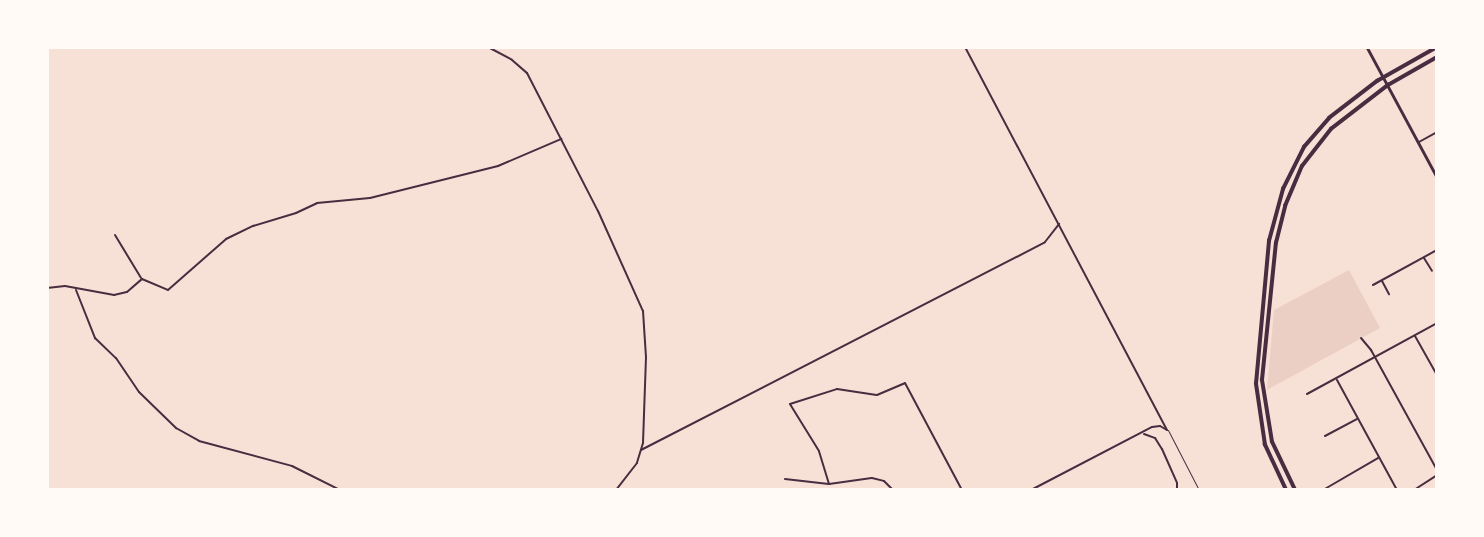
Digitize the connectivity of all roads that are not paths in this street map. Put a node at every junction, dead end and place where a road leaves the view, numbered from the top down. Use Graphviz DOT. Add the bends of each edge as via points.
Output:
graph roads {
  1 [pos="488,47"];
  2 [pos="965,47"];
  3 [pos="1367,47"];
  4 [pos="1437,47"];
  5 [pos="1437,57"];
  6 [pos="1383,77"];
  7 [pos="1388,85"];
  8 [pos="1437,132"];
  9 [pos="561,139"];
  10 [pos="1418,142"];
  11 [pos="1437,177"];
  12 [pos="1059,224"];
  13 [pos="115,235"];
  14 [pos="1437,250"];
  15 [pos="1424,257"];
  16 [pos="1432,271"];
  17 [pos="142,279"];
  18 [pos="1382,281"];
  19 [pos="1373,285"];
  20 [pos="47,288"];
  21 [pos="76,289"];
  22 [pos="1389,295"];
  23 [pos="1437,323"];
  24 [pos="1415,335"];
  25 [pos="1361,338"];
  26 [pos="1375,357"];
  27 [pos="1437,375"];
  28 [pos="1336,379"];
  29 [pos="1307,394"];
  30 [pos="1357,418"];
  31 [pos="1167,430"];
  32 [pos="1142,433"];
  33 [pos="1325,436"];
  34 [pos="641,450"];
  35 [pos="1379,457"];
  36 [pos="1437,470"];
  37 [pos="1437,475"];
  38 [pos="785,480"];
  39 [pos="829,484"];
  40 [pos="340,490"];
  41 [pos="616,490"];
  42 [pos="893,490"];
  43 [pos="962,490"];
  44 [pos="1031,490"];
  45 [pos="1177,490"];
  46 [pos="1199,490"];
  47 [pos="1286,490"];
  48 [pos="1295,490"];
  49 [pos="1323,490"];
  50 [pos="1396,490"];
  51 [pos="1414,490"];
  1 -- 9 [label="street" via="527,73"];
  2 -- 12 [label="street"];
  3 -- 6 [label="street"];
  4 -- 6 [label="main road"];
  5 -- 7 [label="main road"];
  6 -- 7 [label="street"];
  6 -- 47 [label="main road" via="1335,113 1304,147 1290,170 1272,222 1256,362 1257,404 1265,445"];
  7 -- 10 [label="street"];
  7 -- 48 [label="main road" via="1337,122 1310,153 1279,227 1262,380 1272,442"];
  8 -- 10 [label="street"];
  9 -- 17 [label="street" via="498,166 370,198 317,203 253,226 226,239 169,290"];
  9 -- 34 [label="street" via="643,311 646,357"];
  10 -- 11 [label="street"];
  12 -- 31 [label="street"];
  12 -- 34 [label="street" via="1045,242"];
  13 -- 17 [label="street"];
  14 -- 15 [label="street"];
  15 -- 16 [label="street"];
  15 -- 18 [label="street"];
  17 -- 21 [label="street" via="121,294"];
  18 -- 19 [label="street"];
  18 -- 22 [label="street"];
  20 -- 21 [label="street"];
  21 -- 40 [label="street" via="95,338 176,428 199,441 292,466"];
  23 -- 24 [label="street"];
  24 -- 26 [label="street"];
  24 -- 27 [label="street"];
  25 -- 26 [label="street"];
  26 -- 28 [label="street"];
  26 -- 36 [label="street"];
  28 -- 29 [label="street"];
  28 -- 30 [label="street"];
  30 -- 33 [label="street"];
  30 -- 35 [label="street"];
  31 -- 32 [label="street" via="1155,426"];
  31 -- 46 [label="lane"];
  32 -- 44 [label="street"];
  32 -- 45 [label="street" via="1155,438 1162,449"];
  34 -- 41 [label="street"];
  35 -- 49 [label="street"];
  35 -- 50 [label="street"];
  37 -- 51 [label="street"];
  38 -- 39 [label="street"];
  39 -- 42 [label="street" via="872,478"];
  39 -- 43 [label="street" via="819,451 790,404 837,389 877,395 905,383"];
}
